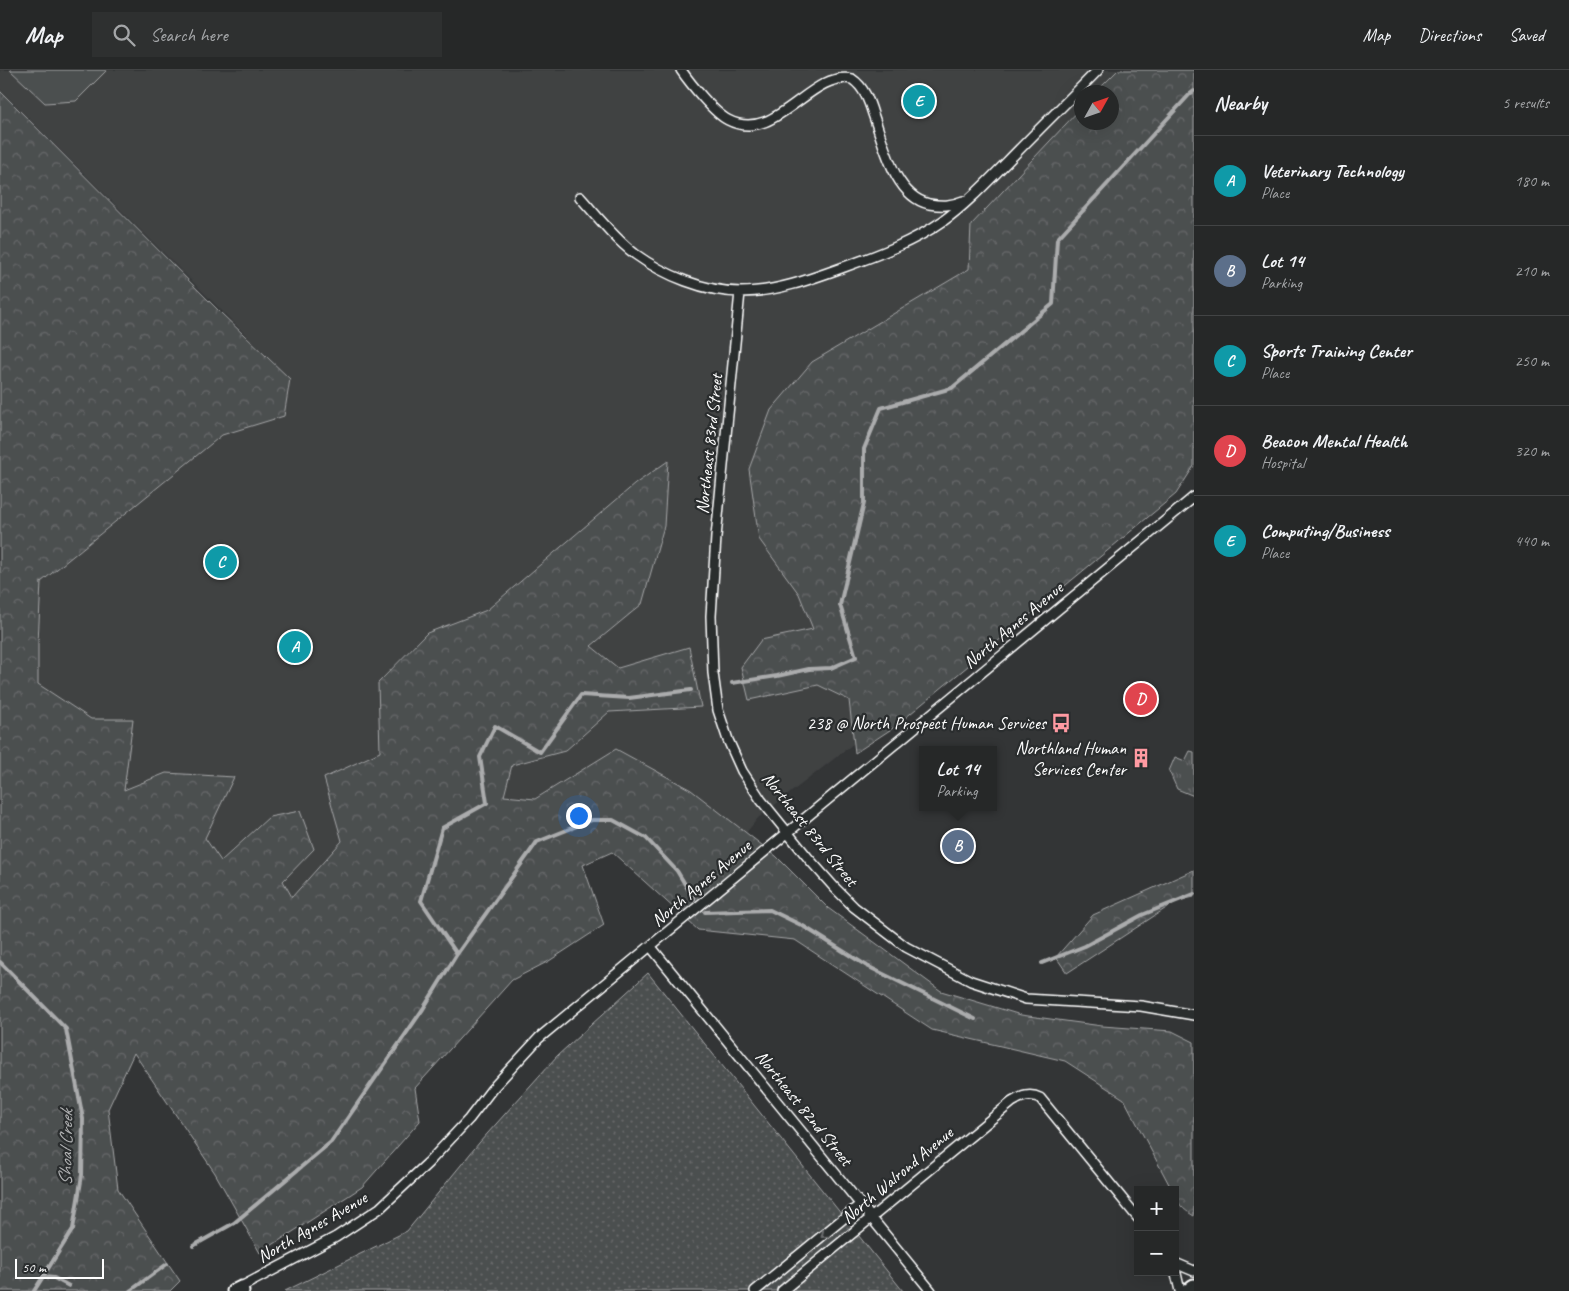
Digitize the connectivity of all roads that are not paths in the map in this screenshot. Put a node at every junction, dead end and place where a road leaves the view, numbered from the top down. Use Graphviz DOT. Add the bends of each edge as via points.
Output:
graph roads {
  1 [pos="681,70"];
  2 [pos="1098,70"];
  3 [pos="580,196"];
  4 [pos="973,196"];
  5 [pos="740,292"];
  6 [pos="1194,497"];
  7 [pos="789,833"];
  8 [pos="651,947"];
  9 [pos="1194,1016"];
  10 [pos="861,1204"];
  11 [pos="1134,1213"];
  12 [pos="872,1218"];
  13 [pos="1179,1265"];
  14 [pos="1194,1271"];
  15 [pos="1177,1276"];
  16 [pos="1194,1287"];
  17 [pos="239,1290"];
  18 [pos="755,1291"];
  19 [pos="782,1291"];
  20 [pos="931,1291"];
  21 [pos="1180,1291"];
  22 [pos="1189,1291"];
  1 -- 4 [label="street" via="715,110 728,120 741,124 754,124 767,118 814,80 826,75 852,78 869,100 894,169 910,194 938,206 953,205"];
  2 -- 4 [label="street"];
  3 -- 5 [label="street" via="612,234 656,267 688,281"];
  4 -- 5 [label="street" via="943,221 881,254 786,286"];
  5 -- 7 [label="street, Northeast 83rd Street" via="716,537 711,616 713,673 718,710 742,771"];
  6 -- 7 [label="street, North Agnes Avenue"];
  7 -- 8 [label="street, North Agnes Avenue"];
  7 -- 9 [label="street, Northeast 83rd Street" via="854,907 906,947 972,981 1026,999 1141,1006"];
  8 -- 10 [label="street, Northeast 82nd Street"];
  8 -- 17 [label="street, North Agnes Avenue" via="539,1038 428,1163 380,1208 336,1237"];
  10 -- 12 [label="street, Northeast 82nd Street"];
  10 -- 18 [label="street, North Walrond Avenue, one-way"];
  11 -- 12 [label="street, North Walrond Avenue" via="1050,1109 1037,1096 1030,1095 1012,1102"];
  12 -- 19 [label="street, North Walrond Avenue"];
  12 -- 20 [label="street, Northeast 82nd Street"];
  13 -- 14 [label="street"];
  15 -- 21 [label="street"];
  16 -- 22 [label="main road"];
}
